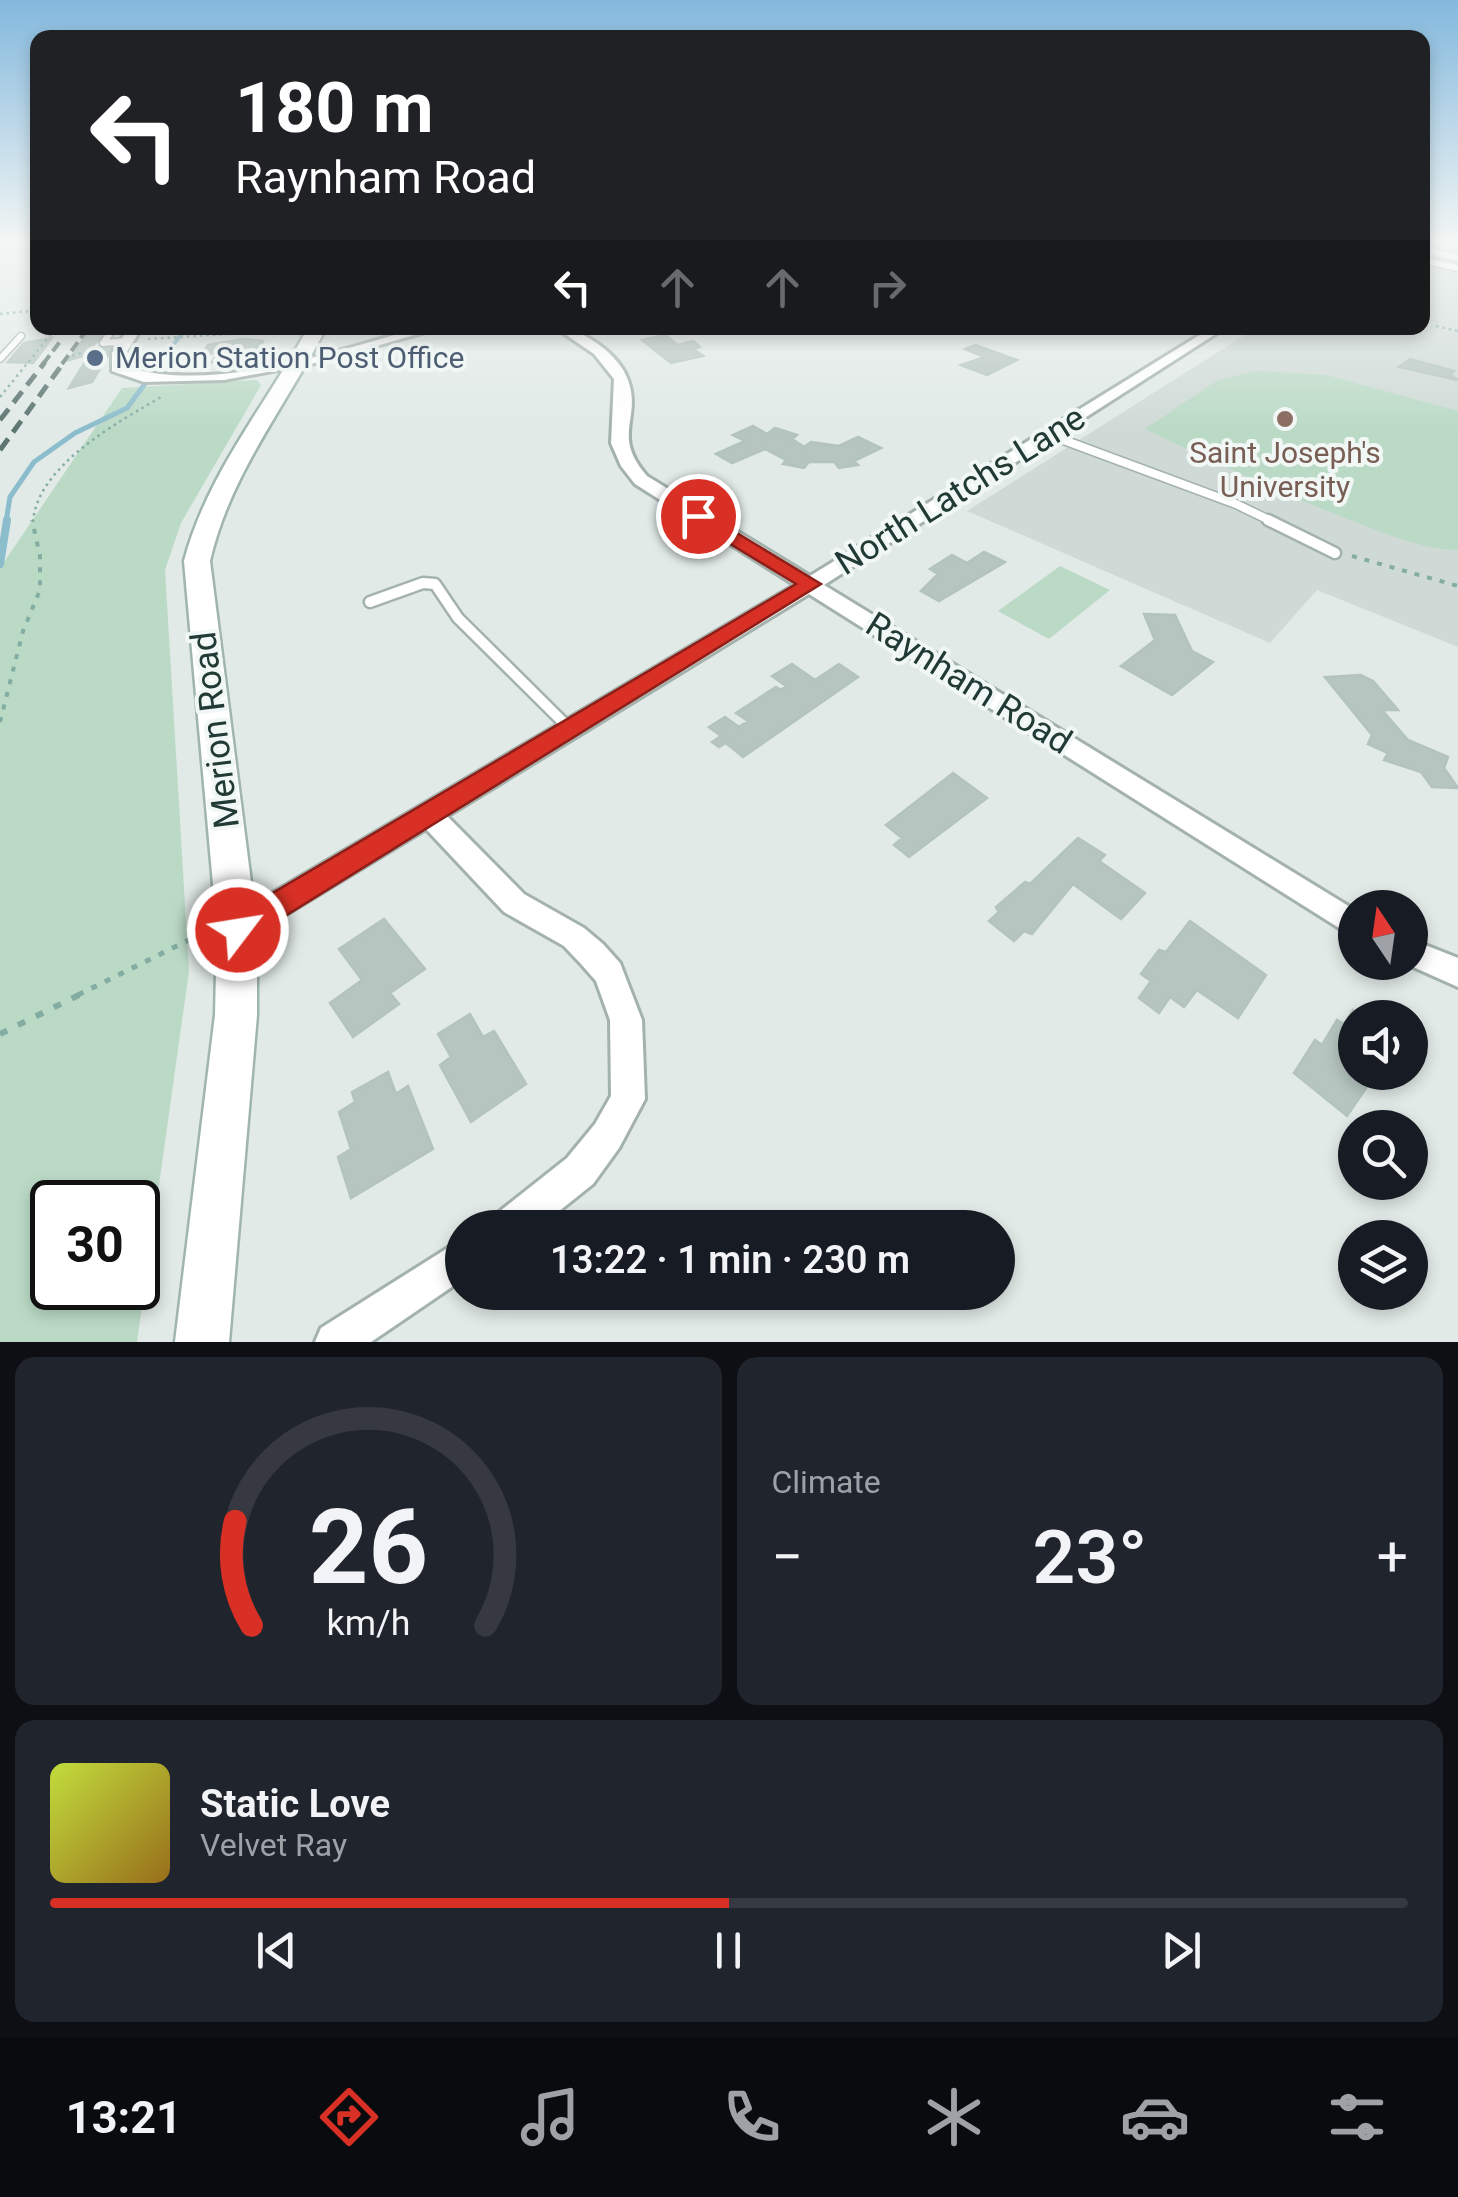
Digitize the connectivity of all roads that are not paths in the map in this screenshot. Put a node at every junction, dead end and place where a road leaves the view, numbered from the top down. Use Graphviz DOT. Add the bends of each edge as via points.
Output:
graph roads {
  1 [pos="109,335"];
  2 [pos="128,335"];
  3 [pos="131,335"];
  4 [pos="313,335"];
  5 [pos="407,335"];
  6 [pos="574,335"];
  7 [pos="1209,335"];
  8 [pos="21,336"];
  9 [pos="0,359"];
  10 [pos="297,366"];
  11 [pos="1050,436"];
  12 [pos="1335,553"];
  13 [pos="810,584"];
  14 [pos="370,602"];
  15 [pos="570,728"];
  16 [pos="430,816"];
  17 [pos="1338,915"];
  18 [pos="237,923"];
  19 [pos="1428,960"];
  20 [pos="1458,973"];
  21 [pos="531,1210"];
  22 [pos="445,1269"];
  23 [pos="202,1342"];
  24 [pos="335,1342"];
  1 -- 2 [label="lane" via="103,343"];
  3 -- 10 [label="street" via="117,368 142,377"];
  4 -- 10 [label="street, Merion Road"];
  5 -- 10 [label="street"];
  6 -- 13 [label="street, Raynham Road" via="600,351 621,379 616,444 633,473"];
  7 -- 11 [label="street, North Latchs Lane"];
  8 -- 9 [label="lane"];
  10 -- 18 [label="street, Merion Road" via="231,475 206,525 198,561"];
  11 -- 12 [label="lane" via="1236,504"];
  11 -- 13 [label="street, North Latchs Lane"];
  13 -- 15 [label="street, North Latchs Lane"];
  13 -- 17 [label="street, Raynham Road"];
  14 -- 15 [label="lane" via="436,584 458,618"];
  15 -- 16 [label="street, North Latchs Lane"];
  16 -- 18 [label="street, North Latchs Lane"];
  16 -- 21 [label="street" via="514,903 592,954 609,973 626,1020 628,1099 580,1171"];
  18 -- 23 [label="street, Merion Road" via="236,1015"];
  19 -- 20 [label="street"];
  22 -- 24 [label="street"];
}
